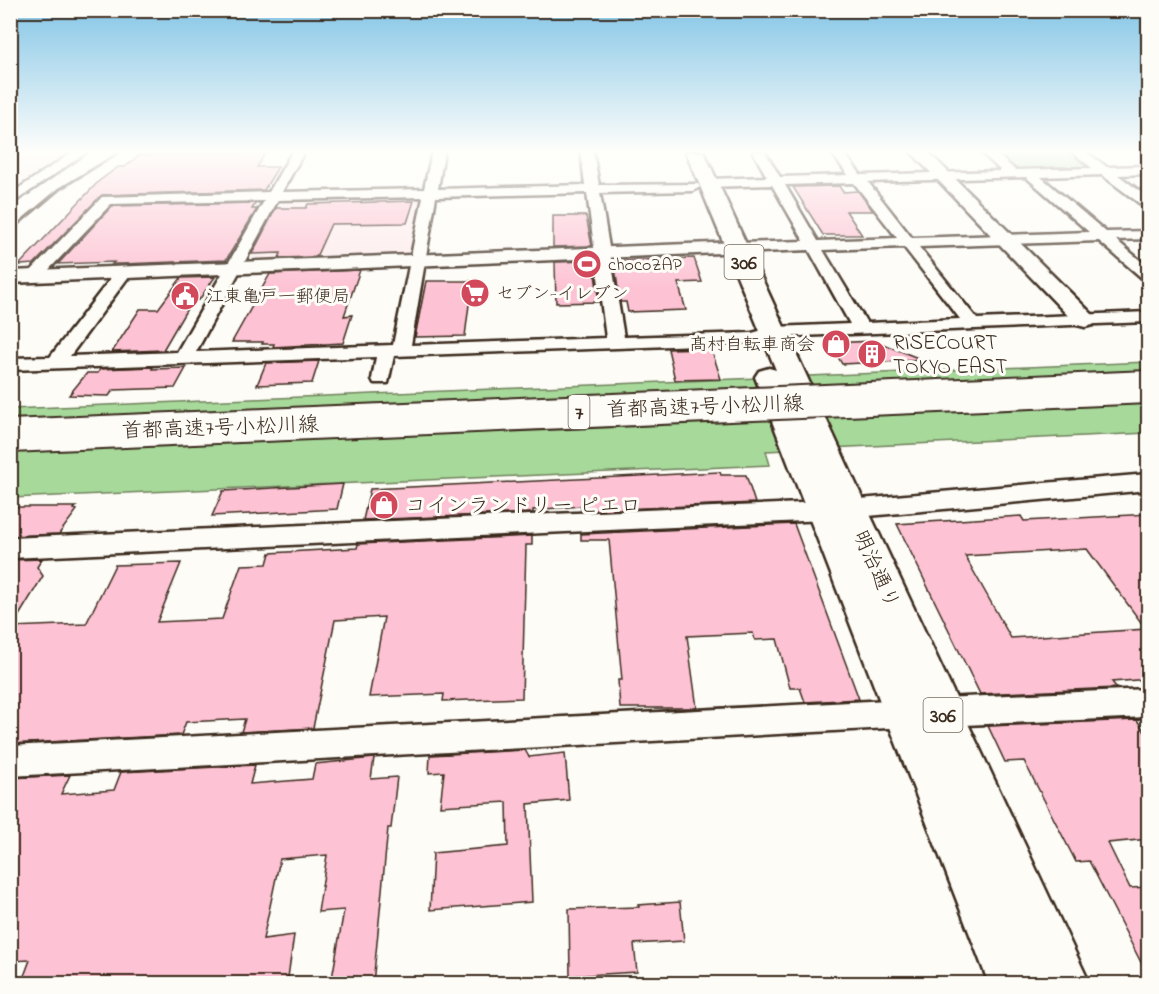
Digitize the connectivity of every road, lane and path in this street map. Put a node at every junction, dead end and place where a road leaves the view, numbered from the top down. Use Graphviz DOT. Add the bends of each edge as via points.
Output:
graph roads {
  1 [pos="175,198"];
  2 [pos="274,198"];
  3 [pos="430,198"];
  4 [pos="594,198"];
  5 [pos="707,198"];
  6 [pos="786,198"];
  7 [pos="874,198"];
  8 [pos="965,198"];
  9 [pos="1058,198"];
  10 [pos="1149,235"];
  11 [pos="1102,236"];
  12 [pos="1005,239"];
  13 [pos="908,242"];
  14 [pos="813,245"];
  15 [pos="727,248"];
  16 [pos="603,253"];
  17 [pos="418,260"];
  18 [pos="234,268"];
  19 [pos="124,272"];
  20 [pos="1149,275"];
  21 [pos="34,276"];
  22 [pos="10,277"];
  23 [pos="1149,317"];
  24 [pos="1085,320"];
  25 [pos="973,325"];
  26 [pos="862,329"];
  27 [pos="764,335"];
  28 [pos="616,343"];
  29 [pos="394,350"];
  30 [pos="183,358"];
  31 [pos="56,363"];
  32 [pos="10,364"];
  33 [pos="381,379"];
  34 [pos="1149,387"];
  35 [pos="1149,408"];
  36 [pos="10,436"];
  37 [pos="10,457"];
  38 [pos="1149,482"];
  39 [pos="838,510"];
  40 [pos="10,548"];
  41 [pos="1149,703"];
  42 [pos="924,713"];
  43 [pos="10,761"];
  44 [pos="1016,984"];
  45 [pos="1064,984"];
  1 -- 21 [label="street" via="107,200"];
  2 -- 18 [label="street"];
  3 -- 17 [label="street"];
  4 -- 16 [label="street"];
  5 -- 15 [label="main road, 明治通り / 306"];
  6 -- 14 [label="street"];
  7 -- 13 [label="street"];
  8 -- 12 [label="street"];
  9 -- 11 [label="street"];
  10 -- 11 [label="street"];
  11 -- 12 [label="street"];
  11 -- 20 [label="street"];
  12 -- 13 [label="street"];
  12 -- 24 [label="street"];
  13 -- 14 [label="street"];
  13 -- 25 [label="street"];
  14 -- 15 [label="street"];
  14 -- 26 [label="street"];
  15 -- 16 [label="street"];
  15 -- 27 [label="main road, 明治通り / 306"];
  16 -- 17 [label="street"];
  16 -- 28 [label="street"];
  17 -- 18 [label="street"];
  17 -- 29 [label="street"];
  18 -- 19 [label="street"];
  18 -- 30 [label="street"];
  19 -- 21 [label="street"];
  19 -- 31 [label="street"];
  21 -- 22 [label="street"];
  23 -- 24 [label="street"];
  24 -- 25 [label="street"];
  25 -- 26 [label="street"];
  26 -- 27 [label="street"];
  27 -- 28 [label="street"];
  27 -- 39 [label="main road, 明治通り / 306"];
  28 -- 29 [label="street"];
  29 -- 30 [label="street"];
  29 -- 33 [label="street"];
  30 -- 31 [label="street"];
  31 -- 32 [label="street"];
  34 -- 36 [label="main road, 首都高速7号小松川線 / 7, bridge"];
  35 -- 37 [label="main road, 首都高速7号小松川線 / 7"];
  38 -- 39 [label="street"];
  39 -- 40 [label="street"];
  39 -- 42 [label="main road, 明治通り / 306"];
  41 -- 42 [label="street"];
  42 -- 43 [label="street"];
  42 -- 44 [label="main road, 明治通り / 306"];
  42 -- 45 [label="main road, 明治通り / 306"];
}
